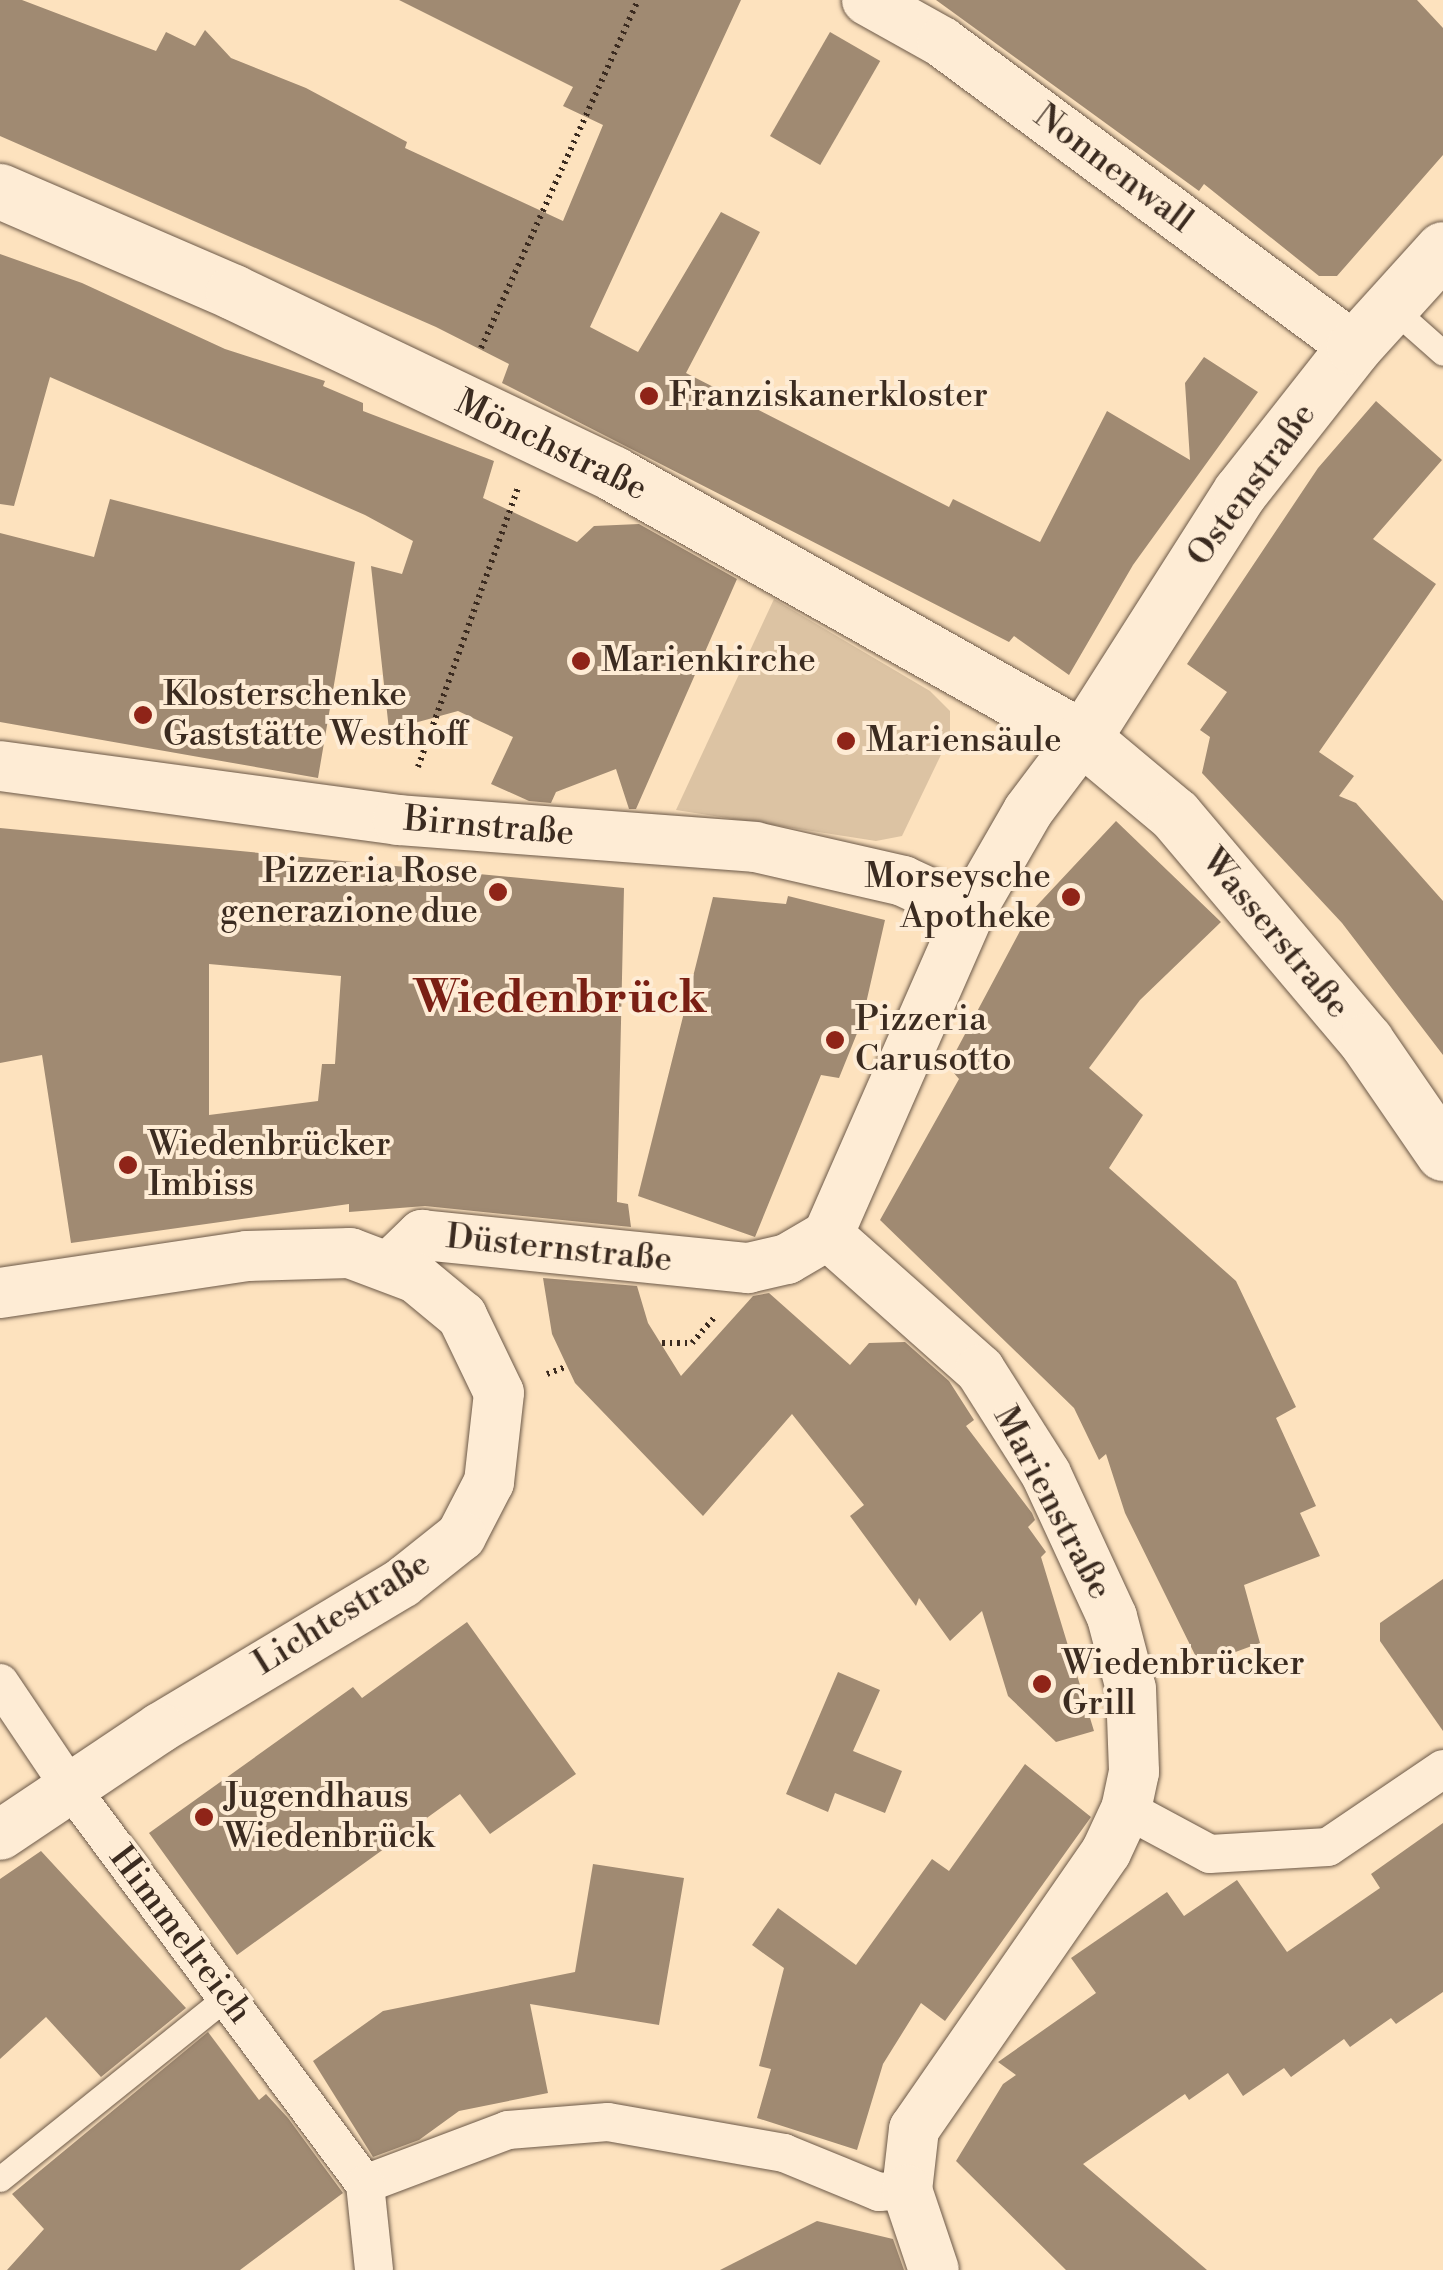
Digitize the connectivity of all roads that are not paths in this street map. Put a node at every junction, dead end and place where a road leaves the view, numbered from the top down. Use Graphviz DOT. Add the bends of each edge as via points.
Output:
graph roads {
  1 [pos="867,0"];
  2 [pos="0,191"];
  3 [pos="1443,249"];
  4 [pos="1391,307"];
  5 [pos="1354,348"];
  6 [pos="1443,353"];
  7 [pos="1083,738"];
  8 [pos="0,766"];
  9 [pos="970,912"];
  10 [pos="1443,1153"];
  11 [pos="828,1236"];
  12 [pos="390,1266"];
  13 [pos="0,1293"];
  14 [pos="0,1683"];
  15 [pos="1443,1769"];
  16 [pos="70,1788"];
  17 [pos="1126,1809"];
  18 [pos="0,1835"];
  19 [pos="226,1997"];
  20 [pos="0,2179"];
  21 [pos="365,2184"];
  22 [pos="907,2190"];
  23 [pos="374,2270"];
  24 [pos="934,2270"];
  1 -- 5 [label="street, Nonnenwall" via="942,42"];
  2 -- 7 [label="street, Mönchstraße" via="536,438 939,653"];
  3 -- 4 [label="street, Ostenstraße"];
  4 -- 5 [label="street, Ostenstraße"];
  4 -- 6 [label="lane"];
  5 -- 7 [label="street, Ostenstraße" via="1240,492"];
  7 -- 9 [label="street" via="1028,812"];
  7 -- 10 [label="street, Wasserstraße" via="1175,816 1366,1041"];
  8 -- 9 [label="street, Birnstraße" via="398,820 754,847 903,881"];
  9 -- 11 [label="street"];
  11 -- 12 [label="street, Düsternstraße" via="788,1259 748,1268 422,1234"];
  11 -- 17 [label="street, Marienstraße" via="980,1370 1046,1474 1112,1617 1131,1689 1134,1772"];
  12 -- 13 [label="street" via="350,1252 247,1256"];
  12 -- 16 [label="street, Lichtestraße" via="462,1316 499,1393 489,1482 461,1536 402,1583"];
  14 -- 16 [label="street, Himmelreich"];
  15 -- 17 [label="street" via="1328,1848 1210,1854"];
  16 -- 18 [label="street, Lichtestraße"];
  16 -- 19 [label="street, Himmelreich"];
  17 -- 22 [label="street, Marienstraße" via="1106,1852 914,2129"];
  19 -- 20 [label="lane"];
  19 -- 21 [label="street, Himmelreich"];
  21 -- 22 [label="street" via="508,2130 608,2122 784,2153 879,2192"];
  21 -- 23 [label="street"];
  22 -- 24 [label="street, Marienstraße"];
}
